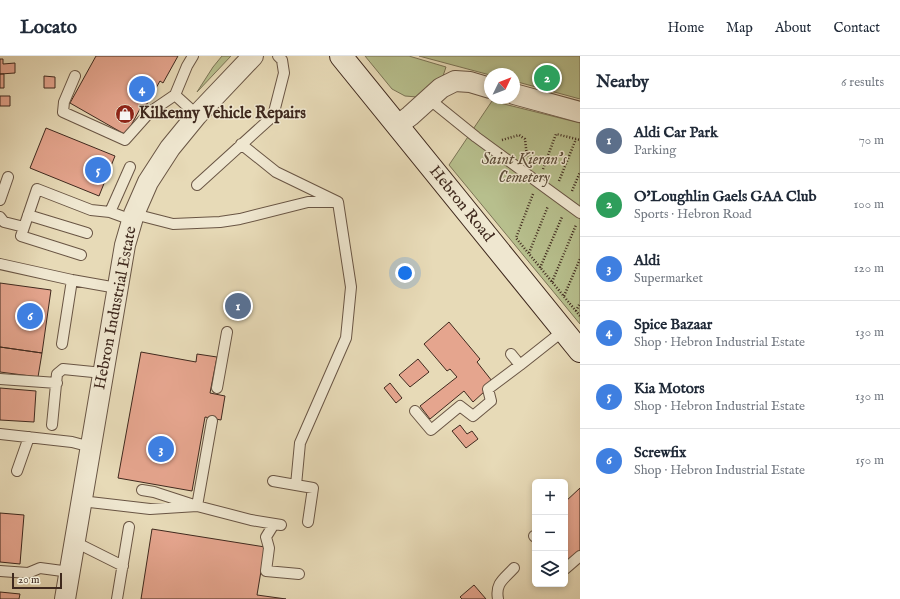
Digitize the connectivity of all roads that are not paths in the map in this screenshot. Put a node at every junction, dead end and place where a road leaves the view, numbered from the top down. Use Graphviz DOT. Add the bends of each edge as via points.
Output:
graph roads {
  1 [pos="193,56"];
  2 [pos="253,56"];
  3 [pos="278,56"];
  4 [pos="341,56"];
  5 [pos="75,76"];
  6 [pos="484,86"];
  7 [pos="175,95"];
  8 [pos="520,96"];
  9 [pos="429,98"];
  10 [pos="580,112"];
  11 [pos="197,115"];
  12 [pos="398,125"];
  13 [pos="241,144"];
  14 [pos="130,168"];
  15 [pos="8,177"];
  16 [pos="197,185"];
  17 [pos="0,200"];
  18 [pos="338,202"];
  19 [pos="110,212"];
  20 [pos="28,215"];
  21 [pos="0,217"];
  22 [pos="133,217"];
  23 [pos="579,217"];
  24 [pos="24,227"];
  25 [pos="87,233"];
  26 [pos="81,255"];
  27 [pos="0,264"];
  28 [pos="72,280"];
  29 [pos="117,288"];
  30 [pos="563,331"];
  31 [pos="227,332"];
  32 [pos="62,344"];
  33 [pos="580,352"];
  34 [pos="511,354"];
  35 [pos="520,365"];
  36 [pos="103,373"];
  37 [pos="0,379"];
  38 [pos="57,383"];
  39 [pos="217,388"];
  40 [pos="415,411"];
  41 [pos="212,421"];
  42 [pos="52,425"];
  43 [pos="0,434"];
  44 [pos="29,437"];
  45 [pos="90,447"];
  46 [pos="17,471"];
  47 [pos="273,481"];
  48 [pos="296,485"];
  49 [pos="142,490"];
  50 [pos="81,501"];
  51 [pos="197,506"];
  52 [pos="308,522"];
  53 [pos="129,527"];
  54 [pos="74,542"];
  55 [pos="580,556"];
  56 [pos="122,566"];
  57 [pos="568,566"];
  58 [pos="514,568"];
  59 [pos="0,571"];
  60 [pos="70,572"];
  61 [pos="299,574"];
  62 [pos="65,599"];
  63 [pos="117,599"];
  64 [pos="498,599"];
  1 -- 7 [label="lane"];
  2 -- 11 [label="street, Hebron Industrial Estate"];
  3 -- 13 [label="lane" via="282,60 284,73 273,116"];
  4 -- 12 [label="street, Hebron Road"];
  5 -- 7 [label="lane" via="64,102 63,112 125,140 150,112"];
  6 -- 9 [label="street" via="455,81"];
  7 -- 11 [label="lane"];
  8 -- 10 [label="street"];
  9 -- 12 [label="street"];
  9 -- 23 [label="lane" via="476,137 567,203"];
  11 -- 22 [label="street, Hebron Industrial Estate" via="170,148 148,182"];
  12 -- 30 [label="street, Hebron Road"];
  13 -- 16 [label="lane"];
  13 -- 18 [label="lane" via="276,172"];
  14 -- 19 [label="lane"];
  15 -- 17 [label="lane"];
  18 -- 22 [label="lane" via="308,202 220,222 173,224"];
  18 -- 48 [label="lane" via="351,287 346,338 300,443"];
  19 -- 20 [label="lane" via="91,210 37,189"];
  19 -- 22 [label="lane"];
  20 -- 24 [label="lane"];
  20 -- 25 [label="lane"];
  21 -- 24 [label="lane" via="4,222"];
  22 -- 29 [label="street, Hebron Industrial Estate" via="124,245"];
  24 -- 26 [label="lane" via="21,236"];
  27 -- 28 [label="lane"];
  28 -- 29 [label="lane"];
  28 -- 32 [label="lane"];
  29 -- 36 [label="street, Hebron Industrial Estate"];
  30 -- 33 [label="street, Hebron Road"];
  30 -- 35 [label="lane"];
  31 -- 39 [label="lane"];
  34 -- 35 [label="lane"];
  35 -- 40 [label="lane" via="488,388 491,401 473,416 460,406 431,430"];
  36 -- 38 [label="lane" via="63,369 58,374"];
  36 -- 45 [label="street, Hebron Industrial Estate"];
  37 -- 38 [label="lane"];
  38 -- 42 [label="lane"];
  41 -- 51 [label="lane"];
  43 -- 44 [label="lane"];
  44 -- 45 [label="lane" via="72,442"];
  44 -- 46 [label="lane"];
  45 -- 50 [label="street, Hebron Industrial Estate"];
  47 -- 48 [label="lane"];
  48 -- 52 [label="lane" via="314,488"];
  49 -- 51 [label="lane"];
  50 -- 51 [label="lane" via="150,509"];
  50 -- 54 [label="street, Hebron Industrial Estate"];
  51 -- 61 [label="lane" via="277,524 266,537 269,548 266,571"];
  53 -- 56 [label="lane"];
  54 -- 56 [label="lane"];
  54 -- 60 [label="street, Hebron Industrial Estate"];
  55 -- 57 [label="lane"];
  56 -- 63 [label="lane"];
  58 -- 64 [label="lane" via="498,584"];
  59 -- 60 [label="lane" via="28,573 40,568"];
  60 -- 62 [label="street, Hebron Industrial Estate"];
}
